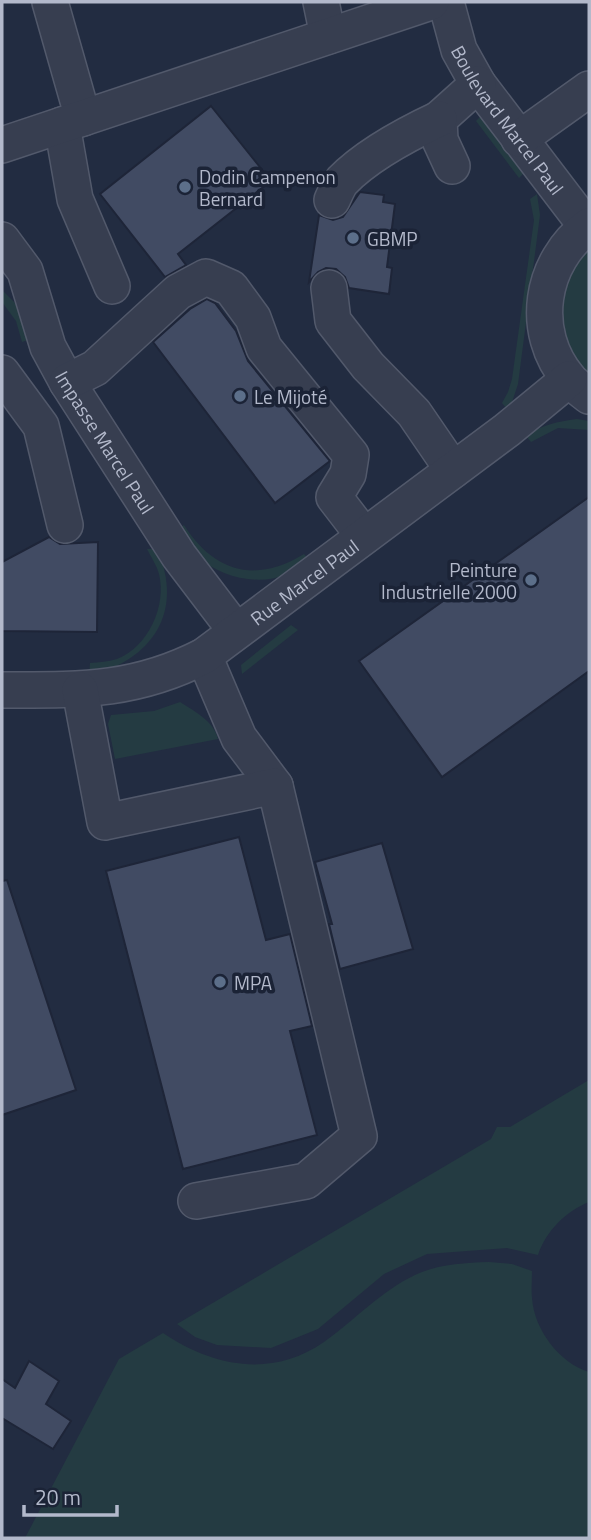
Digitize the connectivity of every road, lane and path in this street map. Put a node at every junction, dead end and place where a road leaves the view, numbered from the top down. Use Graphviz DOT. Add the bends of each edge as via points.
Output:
graph roads {
  1 [pos="50,2"];
  2 [pos="321,2"];
  3 [pos="431,2"];
  4 [pos="446,2"];
  5 [pos="328,36"];
  6 [pos="478,84"];
  7 [pos="589,89"];
  8 [pos="439,119"];
  9 [pos="73,121"];
  10 [pos="519,139"];
  11 [pos="2,145"];
  12 [pos="452,166"];
  13 [pos="332,200"];
  14 [pos="588,226"];
  15 [pos="2,240"];
  16 [pos="112,286"];
  17 [pos="329,288"];
  18 [pos="2,373"];
  19 [pos="66,383"];
  20 [pos="579,388"];
  21 [pos="453,470"];
  22 [pos="65,525"];
  23 [pos="364,536"];
  24 [pos="236,631"];
  25 [pos="204,656"];
  26 [pos="2,690"];
  27 [pos="80,690"];
  28 [pos="275,786"];
  29 [pos="196,1201"];
  1 -- 9 [label="street"];
  2 -- 5 [label="street"];
  3 -- 5 [label="street"];
  4 -- 6 [label="street, Boulevard Marcel Paul" via="459,50"];
  5 -- 9 [label="street"];
  6 -- 8 [label="street"];
  6 -- 10 [label="street, Boulevard Marcel Paul"];
  7 -- 10 [label="street"];
  8 -- 12 [label="street" via="440,140"];
  8 -- 13 [label="street" via="400,138 365,163 341,182"];
  9 -- 11 [label="street"];
  9 -- 16 [label="street" via="75,199"];
  10 -- 14 [label="street, Boulevard Marcel Paul"];
  14 -- 20 [label="street" via="563,251 547,282 544,316 551,349"];
  15 -- 19 [label="street, Impasse Marcel Paul" via="25,271 48,347"];
  17 -- 21 [label="street" via="333,321 414,413"];
  18 -- 22 [label="street" via="41,426"];
  19 -- 23 [label="street" via="95,368 178,292 206,276 231,288 253,318 264,348 351,455 348,474 334,497"];
  19 -- 24 [label="street, Impasse Marcel Paul" via="179,556"];
  20 -- 21 [label="street, Rue Marcel Paul" via="507,430"];
  21 -- 23 [label="street, Rue Marcel Paul"];
  23 -- 24 [label="street, Rue Marcel Paul"];
  24 -- 25 [label="street, Rue Marcel Paul"];
  25 -- 27 [label="street, Rue Marcel Paul" via="141,682"];
  25 -- 28 [label="street" via="239,738"];
  26 -- 27 [label="street, Rue Marcel Paul"];
  27 -- 28 [label="street" via="105,822"];
  28 -- 29 [label="street" via="359,1136 306,1181"];
}
